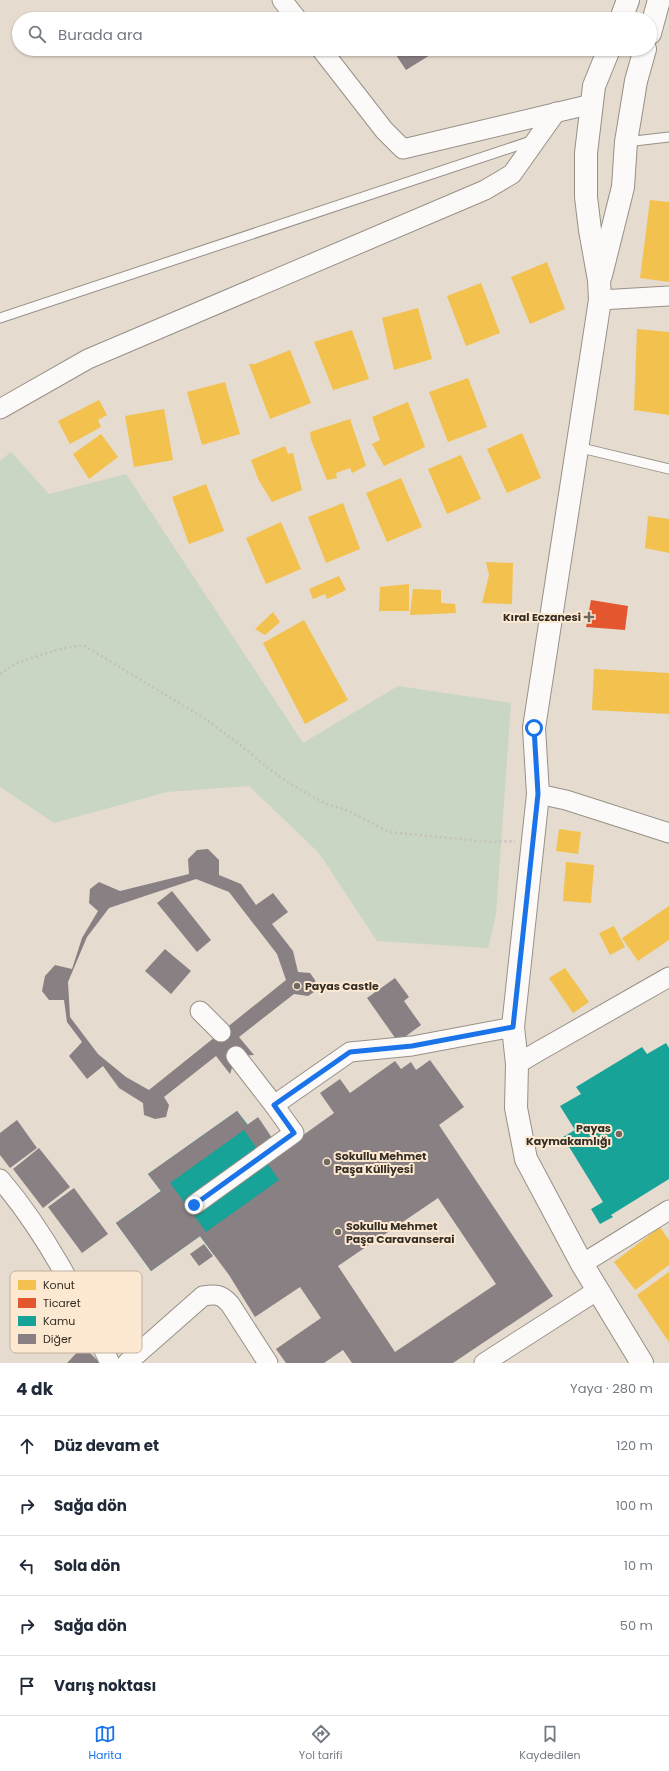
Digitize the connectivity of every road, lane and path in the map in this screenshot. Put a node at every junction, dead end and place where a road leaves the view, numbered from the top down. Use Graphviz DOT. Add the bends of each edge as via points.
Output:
graph roads {
  1 [pos="282,0"];
  2 [pos="628,0"];
  3 [pos="660,0"];
  4 [pos="291,12"];
  5 [pos="624,12"];
  6 [pos="656,12"];
  7 [pos="326,56"];
  8 [pos="606,56"];
  9 [pos="643,56"];
  10 [pos="592,104"];
  11 [pos="556,112"];
  12 [pos="669,137"];
  13 [pos="538,138"];
  14 [pos="626,142"];
  15 [pos="600,290"];
  16 [pos="669,296"];
  17 [pos="0,318"];
  18 [pos="0,409"];
  19 [pos="577,447"];
  20 [pos="669,469"];
  21 [pos="0,674"];
  22 [pos="538,794"];
  23 [pos="669,833"];
  24 [pos="533,841"];
  25 [pos="669,977"];
  26 [pos="200,1011"];
  27 [pos="513,1027"];
  28 [pos="221,1032"];
  29 [pos="236,1056"];
  30 [pos="518,1064"];
  31 [pos="274,1105"];
  32 [pos="0,1179"];
  33 [pos="194,1205"];
  34 [pos="669,1210"];
  35 [pos="582,1264"];
  36 [pos="63,1271"];
  37 [pos="598,1290"];
  38 [pos="142,1350"];
  39 [pos="105,1353"];
  40 [pos="139,1353"];
  41 [pos="110,1363"];
  42 [pos="128,1363"];
  43 [pos="268,1363"];
  44 [pos="484,1363"];
  45 [pos="642,1363"];
  1 -- 4 [label="street"];
  2 -- 5 [label="street"];
  3 -- 6 [label="street"];
  7 -- 11 [label="street" via="384,130 402,148"];
  8 -- 10 [label="street" via="594,86"];
  9 -- 14 [label="street" via="636,81"];
  10 -- 11 [label="street"];
  10 -- 15 [label="street" via="586,153 586,197"];
  11 -- 13 [label="street"];
  12 -- 14 [label="lane"];
  13 -- 17 [label="lane"];
  13 -- 18 [label="street" via="512,174 485,190 88,359"];
  14 -- 15 [label="street" via="623,187"];
  15 -- 16 [label="street"];
  15 -- 19 [label="street"];
  19 -- 20 [label="lane"];
  19 -- 22 [label="street" via="534,728"];
  21 -- 24 [label="path" via="16,663 60,649 83,645 204,718 289,783 324,803 349,811 389,832 490,842"];
  22 -- 23 [label="street" via="566,800"];
  22 -- 24 [label="street"];
  24 -- 27 [label="street"];
  25 -- 30 [label="street"];
  26 -- 28 [label="street"];
  27 -- 30 [label="street"];
  27 -- 31 [label="street" via="412,1046 350,1052"];
  29 -- 31 [label="street"];
  30 -- 35 [label="street" via="516,1108 526,1159"];
  31 -- 33 [label="street" via="294,1133"];
  32 -- 36 [label="street" via="23,1206"];
  34 -- 35 [label="street"];
  35 -- 37 [label="street"];
  37 -- 44 [label="street"];
  37 -- 45 [label="street"];
  38 -- 43 [label="street" via="203,1296 214,1295 224,1297 230,1304"];
  39 -- 41 [label="street"];
  40 -- 42 [label="street"];
}
